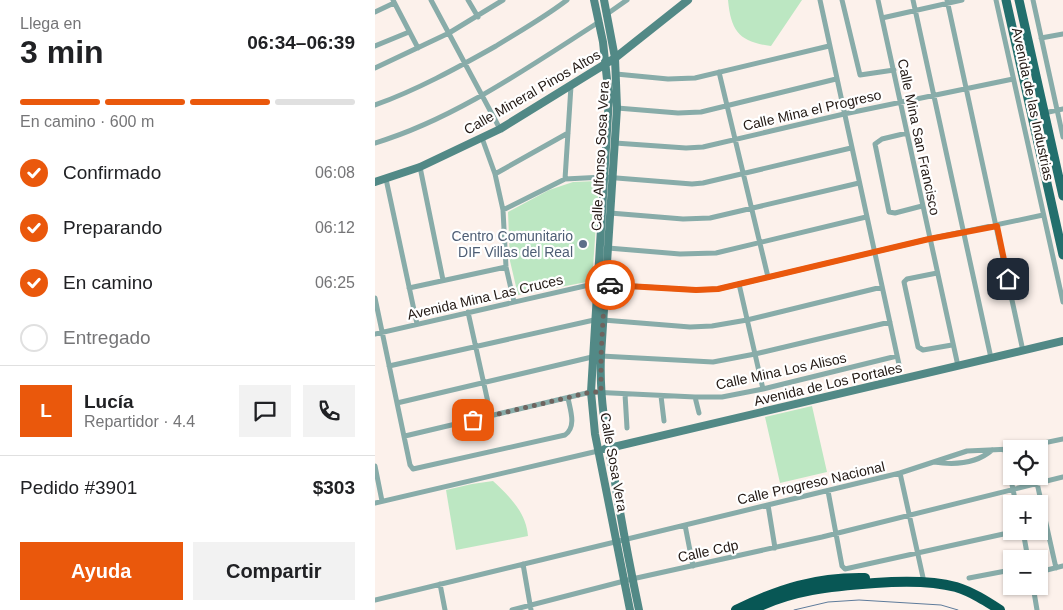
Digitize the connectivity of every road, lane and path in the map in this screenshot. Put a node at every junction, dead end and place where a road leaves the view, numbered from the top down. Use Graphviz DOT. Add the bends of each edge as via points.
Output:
graph roads {
  1 [pos="431,0"];
  2 [pos="468,0"];
  3 [pos="503,0"];
  4 [pos="567,0"];
  5 [pos="595,0"];
  6 [pos="604,0"];
  7 [pos="627,0"];
  8 [pos="687,0"];
  9 [pos="820,0"];
  10 [pos="843,0"];
  11 [pos="878,0"];
  12 [pos="913,0"];
  13 [pos="962,0"];
  14 [pos="996,0"];
  15 [pos="1006,0"];
  16 [pos="1019,0"];
  17 [pos="1033,0"];
  18 [pos="394,2"];
  19 [pos="947,2"];
  20 [pos="915,10"];
  21 [pos="375,12"];
  22 [pos="607,14"];
  23 [pos="477,17"];
  24 [pos="882,18"];
  25 [pos="599,22"];
  26 [pos="409,32"];
  27 [pos="449,33"];
  28 [pos="1063,34"];
  29 [pos="1041,38"];
  30 [pos="375,46"];
  31 [pos="829,46"];
  32 [pos="418,48"];
  33 [pos="615,58"];
  34 [pos="465,63"];
  35 [pos="606,63"];
  36 [pos="375,68"];
  37 [pos="893,70"];
  38 [pos="719,72"];
  39 [pos="616,74"];
  40 [pos="836,79"];
  41 [pos="1013,79"];
  42 [pos="571,86"];
  43 [pos="967,89"];
  44 [pos="481,94"];
  45 [pos="935,96"];
  46 [pos="901,102"];
  47 [pos="375,106"];
  48 [pos="728,106"];
  49 [pos="617,108"];
  50 [pos="1060,110"];
  51 [pos="1044,113"];
  52 [pos="844,114"];
  53 [pos="500,128"];
  54 [pos="568,133"];
  55 [pos="907,133"];
  56 [pos="1063,137"];
  57 [pos="482,138"];
  58 [pos="735,139"];
  59 [pos="375,143"];
  60 [pos="615,144"];
  61 [pos="851,148"];
  62 [pos="420,167"];
  63 [pos="495,174"];
  64 [pos="744,174"];
  65 [pos="565,178"];
  66 [pos="608,178"];
  67 [pos="386,179"];
  68 [pos="375,182"];
  69 [pos="859,182"];
  70 [pos="1063,196"];
  71 [pos="922,206"];
  72 [pos="752,208"];
  73 [pos="503,210"];
  74 [pos="610,213"];
  75 [pos="1043,216"];
  76 [pos="866,217"];
  77 [pos="997,226"];
  78 [pos="964,232"];
  79 [pos="929,239"];
  80 [pos="760,243"];
  81 [pos="608,248"];
  82 [pos="874,252"];
  83 [pos="1063,255"];
  84 [pos="506,266"];
  85 [pos="937,273"];
  86 [pos="768,277"];
  87 [pos="443,280"];
  88 [pos="601,284"];
  89 [pos="739,284"];
  90 [pos="882,287"];
  91 [pos="409,288"];
  92 [pos="375,298"];
  93 [pos="514,302"];
  94 [pos="1063,302"];
  95 [pos="468,312"];
  96 [pos="594,320"];
  97 [pos="603,320"];
  98 [pos="747,320"];
  99 [pos="890,322"];
  100 [pos="417,324"];
  101 [pos="382,332"];
  102 [pos="375,334"];
  103 [pos="1063,341"];
  104 [pos="952,345"];
  105 [pos="475,347"];
  106 [pos="1023,351"];
  107 [pos="755,354"];
  108 [pos="601,356"];
  109 [pos="897,356"];
  110 [pos="592,357"];
  111 [pos="991,358"];
  112 [pos="389,366"];
  113 [pos="958,366"];
  114 [pos="900,369"];
  115 [pos="483,382"];
  116 [pos="763,389"];
  117 [pos="591,392"];
  118 [pos="601,392"];
  119 [pos="625,394"];
  120 [pos="661,396"];
  121 [pos="695,397"];
  122 [pos="568,398"];
  123 [pos="397,403"];
  124 [pos="699,413"];
  125 [pos="491,416"];
  126 [pos="664,421"];
  127 [pos="627,428"];
  128 [pos="405,436"];
  129 [pos="1063,439"];
  130 [pos="1048,442"];
  131 [pos="609,448"];
  132 [pos="992,450"];
  133 [pos="598,451"];
  134 [pos="1003,451"];
  135 [pos="933,462"];
  136 [pos="375,466"];
  137 [pos="900,474"];
  138 [pos="1063,477"];
  139 [pos="1048,480"];
  140 [pos="1012,485"];
  141 [pos="1029,485"];
  142 [pos="1037,485"];
  143 [pos="1013,489"];
  144 [pos="828,491"];
  145 [pos="1014,495"];
  146 [pos="382,502"];
  147 [pos="375,503"];
  148 [pos="768,506"];
  149 [pos="909,515"];
  150 [pos="685,525"];
  151 [pos="836,533"];
  152 [pos="1003,534"];
  153 [pos="625,539"];
  154 [pos="615,541"];
  155 [pos="775,548"];
  156 [pos="917,552"];
  157 [pos="523,564"];
  158 [pos="693,566"];
  159 [pos="1063,566"];
  160 [pos="1056,568"];
  161 [pos="1048,570"];
  162 [pos="1003,572"];
  163 [pos="969,578"];
  164 [pos="632,579"];
  165 [pos="623,582"];
  166 [pos="890,582"];
  167 [pos="924,582"];
  168 [pos="440,584"];
  169 [pos="1034,595"];
  170 [pos="375,600"];
  171 [pos="531,608"];
  172 [pos="445,610"];
  173 [pos="512,610"];
  174 [pos="630,610"];
  175 [pos="639,610"];
  176 [pos="736,610"];
  177 [pos="752,610"];
  178 [pos="1000,610"];
  179 [pos="1037,610"];
  1 -- 27 [label="street"];
  2 -- 23 [label="street"];
  3 -- 23 [label="street"];
  4 -- 34 [label="street" via="538,21"];
  5 -- 25 [label="main road, Calle Sosa Vera"];
  6 -- 22 [label="main road, Calle Alfonso Sosa Vera"];
  7 -- 22 [label="street"];
  8 -- 33 [label="main road, Calle Mineral Pinos Altos"];
  9 -- 31 [label="street"];
  10 -- 37 [label="street" via="860,75"];
  11 -- 24 [label="street, Calle Mina San Francisco"];
  12 -- 20 [label="street"];
  13 -- 19 [label="street"];
  14 -- 41 [label="street, Avenida de las Industrias"];
  15 -- 83 [label="main road, Avenida de las Industrias"];
  16 -- 51 [label="main road, Avenida de las Industrias"];
  17 -- 29 [label="street, Avenida de las Industrias"];
  18 -- 21 [label="street"];
  18 -- 26 [label="street"];
  19 -- 20 [label="street"];
  19 -- 43 [label="street"];
  20 -- 24 [label="street"];
  20 -- 45 [label="street"];
  22 -- 33 [label="main road, Calle Alfonso Sosa Vera"];
  23 -- 27 [label="street"];
  24 -- 37 [label="street, Calle Mina San Francisco"];
  25 -- 35 [label="main road, Calle Sosa Vera"];
  25 -- 44 [label="street"];
  26 -- 30 [label="street"];
  26 -- 32 [label="street"];
  27 -- 32 [label="street"];
  27 -- 34 [label="street"];
  28 -- 29 [label="street"];
  29 -- 50 [label="street, Avenida de las Industrias"];
  31 -- 38 [label="street"];
  31 -- 40 [label="street"];
  32 -- 36 [label="street"];
  33 -- 35 [label="main road, Calle Mineral Pinos Altos"];
  33 -- 39 [label="main road, Calle Alfonso Sosa Vera"];
  34 -- 44 [label="street"];
  34 -- 47 [label="street"];
  35 -- 42 [label="main road, Calle Mineral Pinos Altos"];
  35 -- 66 [label="main road, Calle Sosa Vera"];
  37 -- 46 [label="street, Calle Mina San Francisco"];
  38 -- 39 [label="street" via="695,78 668,79"];
  38 -- 48 [label="street"];
  39 -- 49 [label="main road, Calle Alfonso Sosa Vera"];
  40 -- 48 [label="street"];
  40 -- 52 [label="street"];
  41 -- 43 [label="street, Calle Mina el Progreso"];
  41 -- 75 [label="street, Avenida de las Industrias"];
  42 -- 53 [label="main road, Calle Mineral Pinos Altos"];
  42 -- 54 [label="street"];
  43 -- 45 [label="street, Calle Mina el Progreso"];
  43 -- 77 [label="street"];
  44 -- 53 [label="street"];
  44 -- 59 [label="street" via="415,129"];
  45 -- 46 [label="street, Calle Mina el Progreso"];
  45 -- 78 [label="street"];
  46 -- 52 [label="street, Calle Mina el Progreso"];
  46 -- 55 [label="street, Calle Mina San Francisco"];
  48 -- 49 [label="street" via="690,113"];
  48 -- 58 [label="street"];
  49 -- 60 [label="main road, Calle Alfonso Sosa Vera"];
  50 -- 51 [label="street"];
  50 -- 56 [label="street, Avenida de las Industrias"];
  51 -- 70 [label="main road, Avenida de las Industrias"];
  52 -- 58 [label="street, Calle Mina el Progreso"];
  52 -- 61 [label="street"];
  53 -- 57 [label="main road, Calle Mineral Pinos Altos"];
  54 -- 63 [label="street"];
  54 -- 65 [label="street"];
  55 -- 71 [label="street, Calle Mina San Francisco"];
  55 -- 71 [label="street" via="875,144 889,212"];
  57 -- 62 [label="main road, Calle Mineral Pinos Altos"];
  57 -- 63 [label="street"];
  58 -- 60 [label="street, Calle Mina el Progreso" via="694,148"];
  58 -- 64 [label="street"];
  60 -- 66 [label="main road, Calle Alfonso Sosa Vera"];
  61 -- 64 [label="street"];
  61 -- 69 [label="street"];
  62 -- 67 [label="main road, Calle Mineral Pinos Altos"];
  62 -- 87 [label="street"];
  63 -- 73 [label="street"];
  64 -- 66 [label="street" via="692,184"];
  64 -- 72 [label="street"];
  65 -- 66 [label="street"];
  65 -- 73 [label="street"];
  66 -- 74 [label="main road, Calle Alfonso Sosa Vera"];
  66 -- 88 [label="main road, Calle Sosa Vera"];
  67 -- 68 [label="main road, Calle Mineral Pinos Altos"];
  67 -- 91 [label="street"];
  69 -- 72 [label="street"];
  69 -- 76 [label="street"];
  71 -- 79 [label="street, Calle Mina San Francisco"];
  72 -- 74 [label="street" via="697,219"];
  72 -- 80 [label="street"];
  73 -- 84 [label="street"];
  74 -- 81 [label="main road, Calle Alfonso Sosa Vera"];
  75 -- 77 [label="street, Avenida Mina Las Cruces"];
  75 -- 94 [label="street, Avenida de las Industrias"];
  76 -- 80 [label="street"];
  76 -- 82 [label="street"];
  77 -- 78 [label="street, Avenida Mina Las Cruces"];
  77 -- 106 [label="street"];
  78 -- 79 [label="street, Avenida Mina Las Cruces"];
  78 -- 111 [label="street"];
  79 -- 82 [label="street, Avenida Mina Las Cruces"];
  79 -- 85 [label="street, Calle Mina San Francisco"];
  80 -- 81 [label="street" via="704,254"];
  80 -- 86 [label="street"];
  81 -- 88 [label="main road, Calle Alfonso Sosa Vera"];
  82 -- 86 [label="street, Avenida Mina Las Cruces"];
  82 -- 90 [label="street"];
  84 -- 87 [label="street"];
  84 -- 93 [label="street"];
  85 -- 104 [label="street, Calle Mina San Francisco"];
  85 -- 104 [label="street" via="905,281 914,329 921,350"];
  86 -- 89 [label="street, Avenida Mina Las Cruces"];
  87 -- 91 [label="street"];
  88 -- 89 [label="street, Avenida Mina Las Cruces" via="696,290"];
  88 -- 93 [label="street, Avenida Mina Las Cruces"];
  88 -- 96 [label="main road, Calle Sosa Vera"];
  88 -- 97 [label="main road, Calle Alfonso Sosa Vera"];
  89 -- 98 [label="street"];
  90 -- 98 [label="street"];
  90 -- 99 [label="street"];
  91 -- 100 [label="street"];
  92 -- 101 [label="street"];
  93 -- 95 [label="street, Avenida Mina Las Cruces"];
  95 -- 100 [label="street, Avenida Mina Las Cruces"];
  95 -- 105 [label="street"];
  96 -- 105 [label="street"];
  96 -- 110 [label="main road, Calle Sosa Vera"];
  97 -- 98 [label="street" via="690,327"];
  97 -- 108 [label="main road, Calle Alfonso Sosa Vera"];
  98 -- 107 [label="street"];
  99 -- 107 [label="street"];
  99 -- 109 [label="street"];
  100 -- 101 [label="street, Avenida Mina Las Cruces"];
  101 -- 102 [label="street, Avenida Mina Las Cruces"];
  101 -- 112 [label="street"];
  103 -- 106 [label="main road, Avenida de Los Portales"];
  104 -- 113 [label="street, Calle Mina San Francisco"];
  105 -- 112 [label="street"];
  105 -- 115 [label="street"];
  106 -- 111 [label="main road, Avenida de Los Portales"];
  107 -- 108 [label="street" via="703,363"];
  107 -- 116 [label="street"];
  108 -- 118 [label="main road, Calle Alfonso Sosa Vera"];
  109 -- 114 [label="street"];
  109 -- 116 [label="street, Calle Mina Los Alisos"];
  110 -- 115 [label="street"];
  110 -- 117 [label="main road, Calle Sosa Vera"];
  111 -- 113 [label="main road, Avenida de Los Portales"];
  112 -- 123 [label="street"];
  113 -- 131 [label="main road, Avenida de Los Portales"];
  115 -- 123 [label="street"];
  115 -- 125 [label="street"];
  116 -- 121 [label="street, Calle Mina Los Alisos" via="722,397"];
  117 -- 118 [label="street, Calle Mina Los Alisos"];
  117 -- 122 [label="street, Calle Mina Los Alisos"];
  117 -- 133 [label="main road, Calle Sosa Vera"];
  118 -- 119 [label="street, Calle Mina Los Alisos"];
  118 -- 131 [label="main road, Calle Alfonso Sosa Vera"];
  119 -- 120 [label="street, Calle Mina Los Alisos"];
  119 -- 127 [label="street"];
  120 -- 121 [label="street, Calle Mina Los Alisos"];
  120 -- 126 [label="street"];
  121 -- 124 [label="street"];
  122 -- 125 [label="street, Calle Mina Los Alisos"];
  122 -- 128 [label="street" via="572,426 565,434 416,470 410,466"];
  123 -- 128 [label="street"];
  125 -- 128 [label="street, Calle Mina Los Alisos"];
  129 -- 130 [label="street, Calle Progreso Nacional"];
  131 -- 133 [label="main road, Avenida de Los Portales"];
  131 -- 153 [label="main road, Calle Alfonso Sosa Vera"];
  132 -- 134 [label="street, Calle Progreso Nacional"];
  132 -- 135 [label="street, Calle Progreso Nacional" via="967,451"];
  132 -- 135 [label="street" via="976,460 960,464"];
  133 -- 146 [label="street"];
  133 -- 154 [label="main road, Calle Sosa Vera"];
  135 -- 137 [label="street, Calle Progreso Nacional"];
  136 -- 146 [label="street"];
  137 -- 144 [label="street, Calle Progreso Nacional"];
  137 -- 149 [label="street"];
  138 -- 139 [label="street, Calle Cdp"];
  140 -- 143 [label="street"];
  141 -- 143 [label="street, Calle Cdp"];
  142 -- 160 [label="street"];
  143 -- 145 [label="street"];
  143 -- 149 [label="street, Calle Cdp"];
  144 -- 148 [label="street, Calle Progreso Nacional"];
  144 -- 151 [label="street"];
  146 -- 147 [label="street"];
  148 -- 150 [label="street, Calle Progreso Nacional"];
  148 -- 155 [label="street"];
  149 -- 151 [label="street, Calle Cdp"];
  149 -- 156 [label="street"];
  150 -- 153 [label="street, Calle Progreso Nacional"];
  150 -- 158 [label="street"];
  151 -- 155 [label="street, Calle Cdp"];
  151 -- 156 [label="street" via="845,569"];
  152 -- 156 [label="street"];
  153 -- 154 [label="street, Calle Progreso Nacional"];
  153 -- 164 [label="main road, Calle Alfonso Sosa Vera"];
  154 -- 157 [label="street, Calle Progreso Nacional"];
  154 -- 165 [label="main road"];
  155 -- 158 [label="street, Calle Cdp"];
  156 -- 167 [label="street"];
  157 -- 168 [label="street, Calle Progreso Nacional"];
  157 -- 171 [label="street"];
  158 -- 164 [label="street, Calle Cdp"];
  159 -- 160 [label="street"];
  160 -- 161 [label="street"];
  162 -- 163 [label="street"];
  164 -- 165 [label="street, Calle Cdp"];
  164 -- 175 [label="main road, Calle Alfonso Sosa Vera"];
  165 -- 171 [label="street, Calle Cdp"];
  165 -- 174 [label="main road"];
  166 -- 167 [label="highway"];
  166 -- 176 [label="highway" via="871,578 823,579 766,596"];
  166 -- 177 [label="highway" via="806,590"];
  167 -- 178 [label="highway" via="972,593"];
  168 -- 170 [label="street, Calle Progreso Nacional"];
  168 -- 172 [label="street"];
  169 -- 179 [label="street"];
  171 -- 173 [label="street, Calle Cdp"];
}
